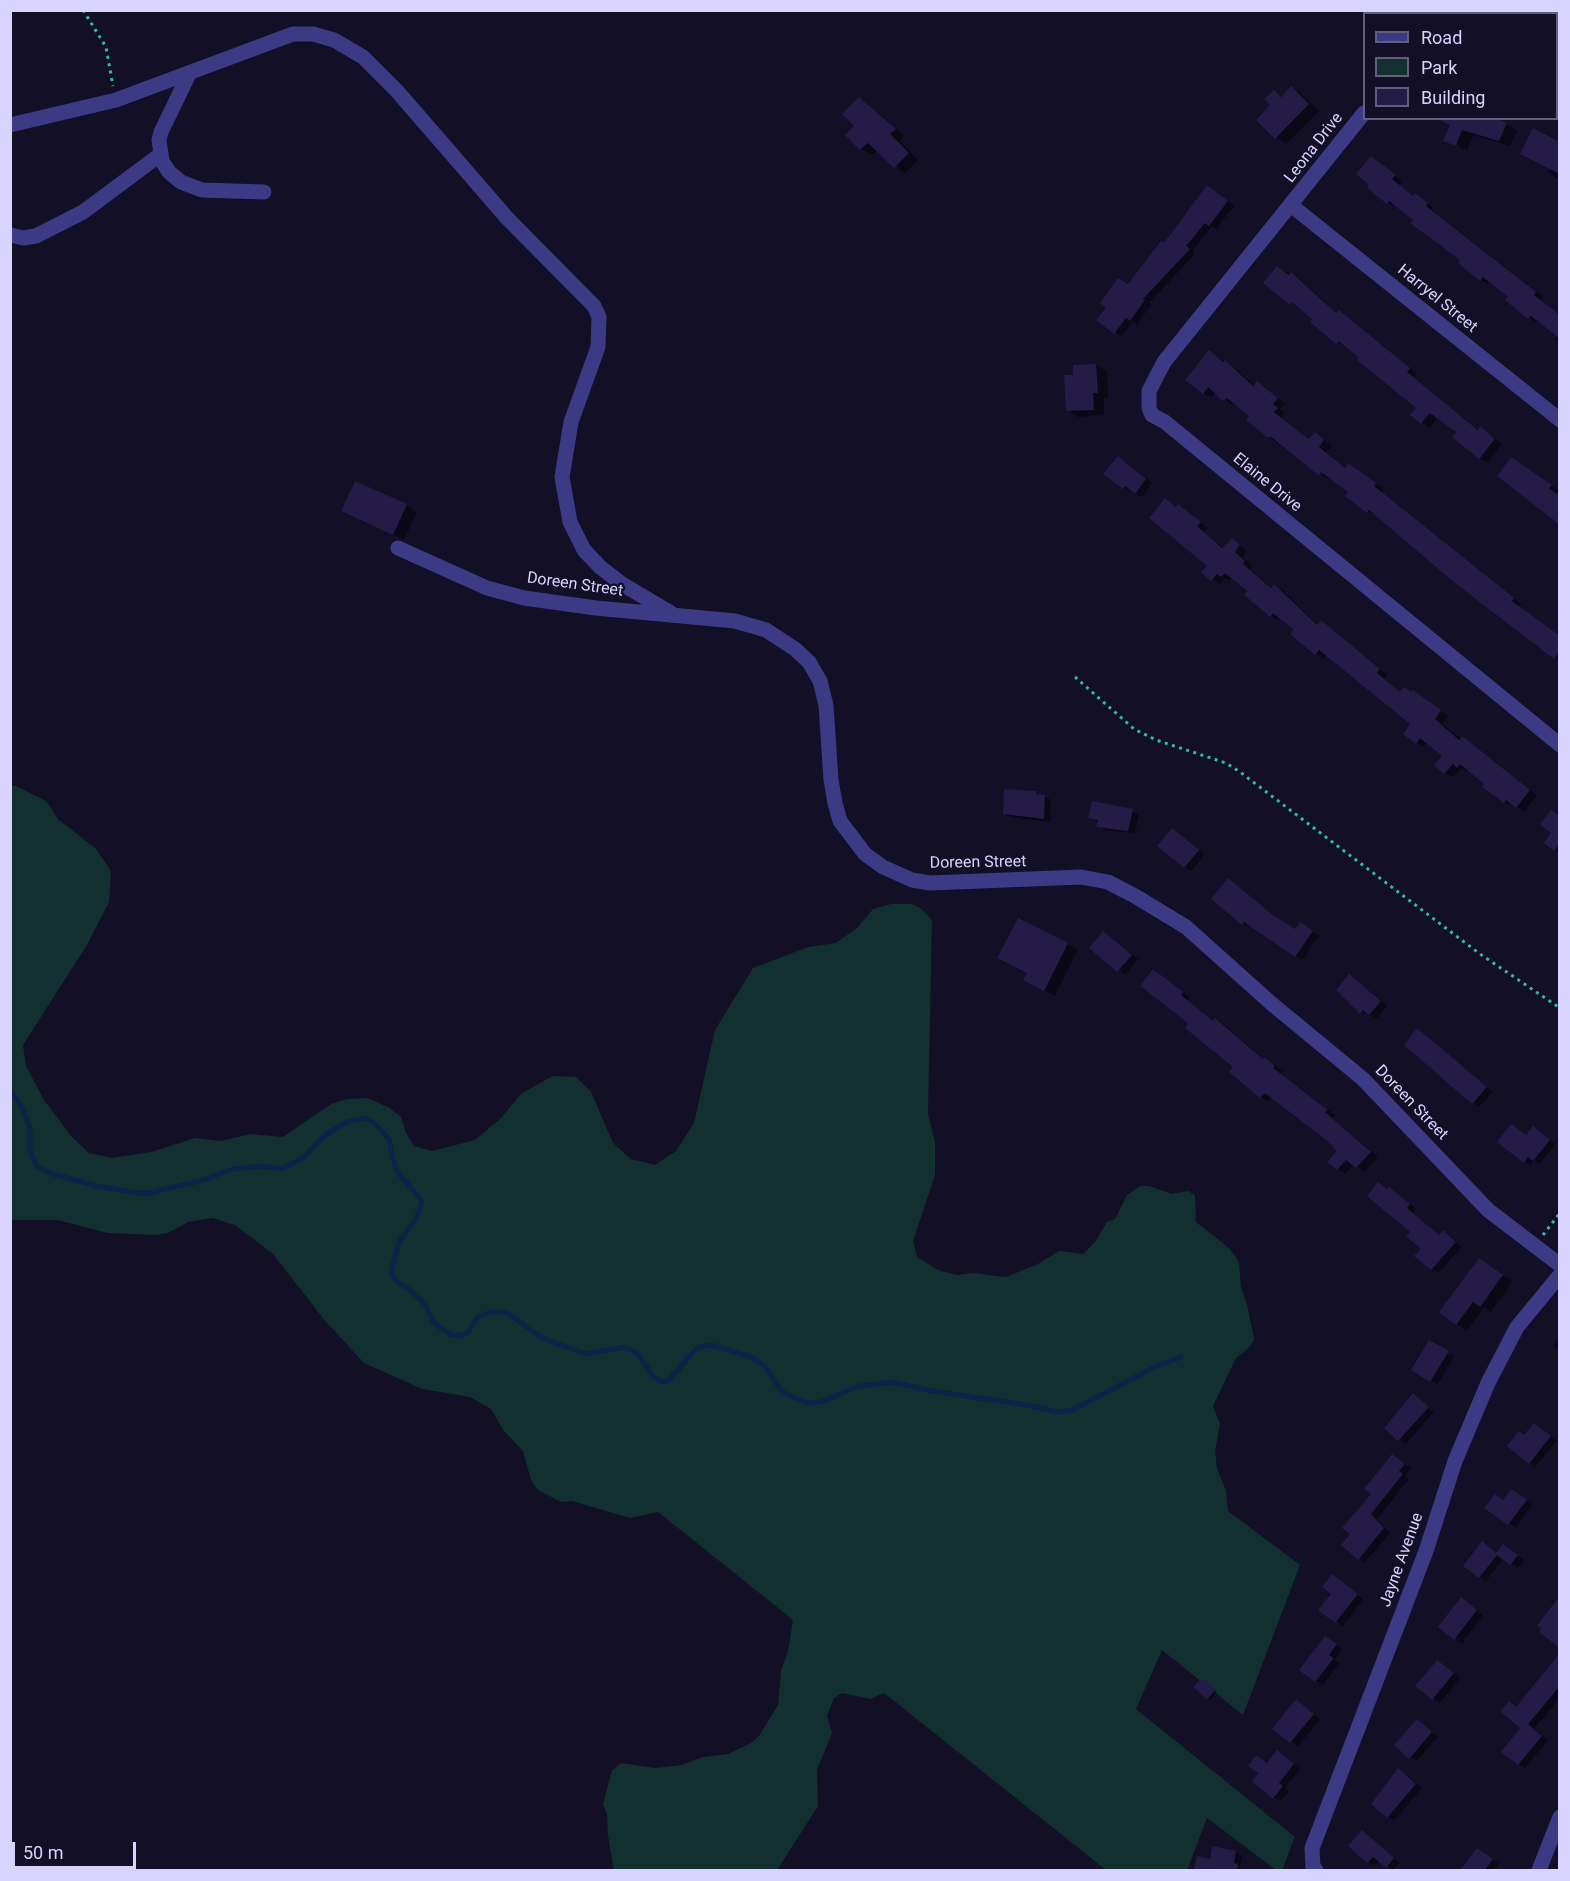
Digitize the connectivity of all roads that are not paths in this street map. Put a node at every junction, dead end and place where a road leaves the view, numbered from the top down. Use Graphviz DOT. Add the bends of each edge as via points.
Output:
graph roads {
  1 [pos="190,72"];
  2 [pos="1363,116"];
  3 [pos="10,125"];
  4 [pos="161,154"];
  5 [pos="264,192"];
  6 [pos="1292,206"];
  7 [pos="10,235"];
  8 [pos="1560,420"];
  9 [pos="398,548"];
  10 [pos="673,614"];
  11 [pos="1560,745"];
  12 [pos="1560,1265"];
  13 [pos="1560,1275"];
  14 [pos="1560,1817"];
  15 [pos="1316,1870"];
  16 [pos="1539,1870"];
  1 -- 3 [label="street" via="116,100"];
  1 -- 4 [label="street" via="161,132"];
  1 -- 10 [label="street" via="293,34 334,40 363,57 397,91 507,218 594,306 599,317 598,347 571,422 563,469 570,522 584,550 600,567"];
  2 -- 6 [label="street, Leona Drive"];
  4 -- 5 [label="street" via="169,172 181,182 202,190"];
  4 -- 7 [label="street" via="83,212 36,236"];
  6 -- 8 [label="street, Harryel Street"];
  6 -- 11 [label="street, Elaine Drive" via="1164,362 1149,391 1152,415 1166,422"];
  9 -- 10 [label="street, Doreen Street" via="487,588 524,598"];
  10 -- 12 [label="street, Doreen Street" via="735,621 766,630 809,662 820,681 826,705 831,780 840,821 865,854 912,880 930,883 1081,877 1108,882 1186,927 1272,1004 1364,1078 1488,1210"];
  13 -- 15 [label="street, Jayne Avenue" via="1517,1327 1455,1461 1426,1551 1312,1848"];
  14 -- 16 [label="street"];
}
